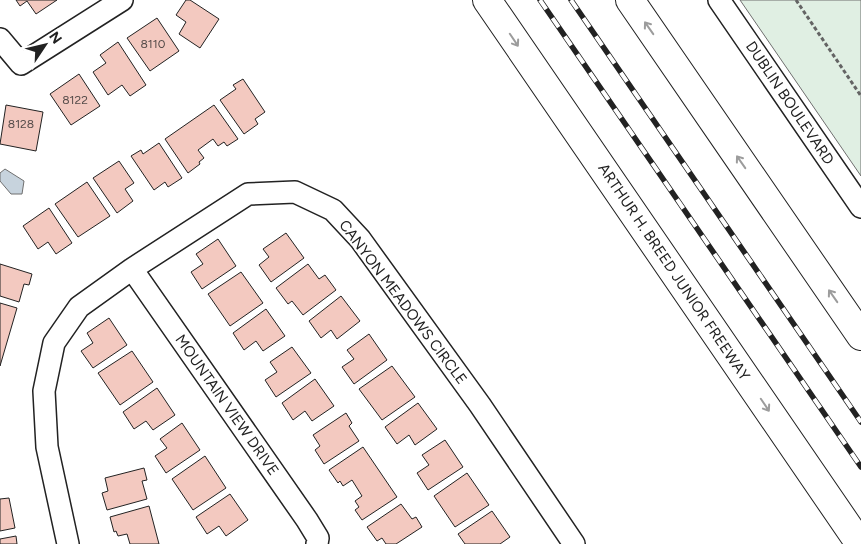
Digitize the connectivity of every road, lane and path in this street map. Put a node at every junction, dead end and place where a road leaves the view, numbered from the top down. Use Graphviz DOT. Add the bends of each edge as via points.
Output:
graph roads {
  1 [pos="122,0"];
  2 [pos="487,0"];
  3 [pos="630,0"];
  4 [pos="719,0"];
  5 [pos="796,0"];
  6 [pos="0,39"];
  7 [pos="861,96"];
  8 [pos="861,206"];
  9 [pos="132,268"];
  10 [pos="861,336"];
  11 [pos="68,544"];
  12 [pos="317,544"];
  13 [pos="574,544"];
  14 [pos="860,544"];
  1 -- 6 [label="street" via="21,64"];
  2 -- 14 [label="highway, ARTHUR H. BREED JUNIOR FREEWAY, one-way"];
  10 -- 3 [label="highway, one-way"];
  4 -- 8 [label="street, DUBLIN BOULEVARD"];
  5 -- 7 [label="path"];
  9 -- 11 [label="street, CANYON MEADOWS CIRCLE" via="78,307 54,343 44,391 47,447"];
  9 -- 12 [label="street, MOUNTAIN VIEW DRIVE" via="307,520 318,538"];
  9 -- 13 [label="street, CANYON MEADOWS CIRCLE" via="248,194 295,192 333,210 360,239 480,405"];
}
